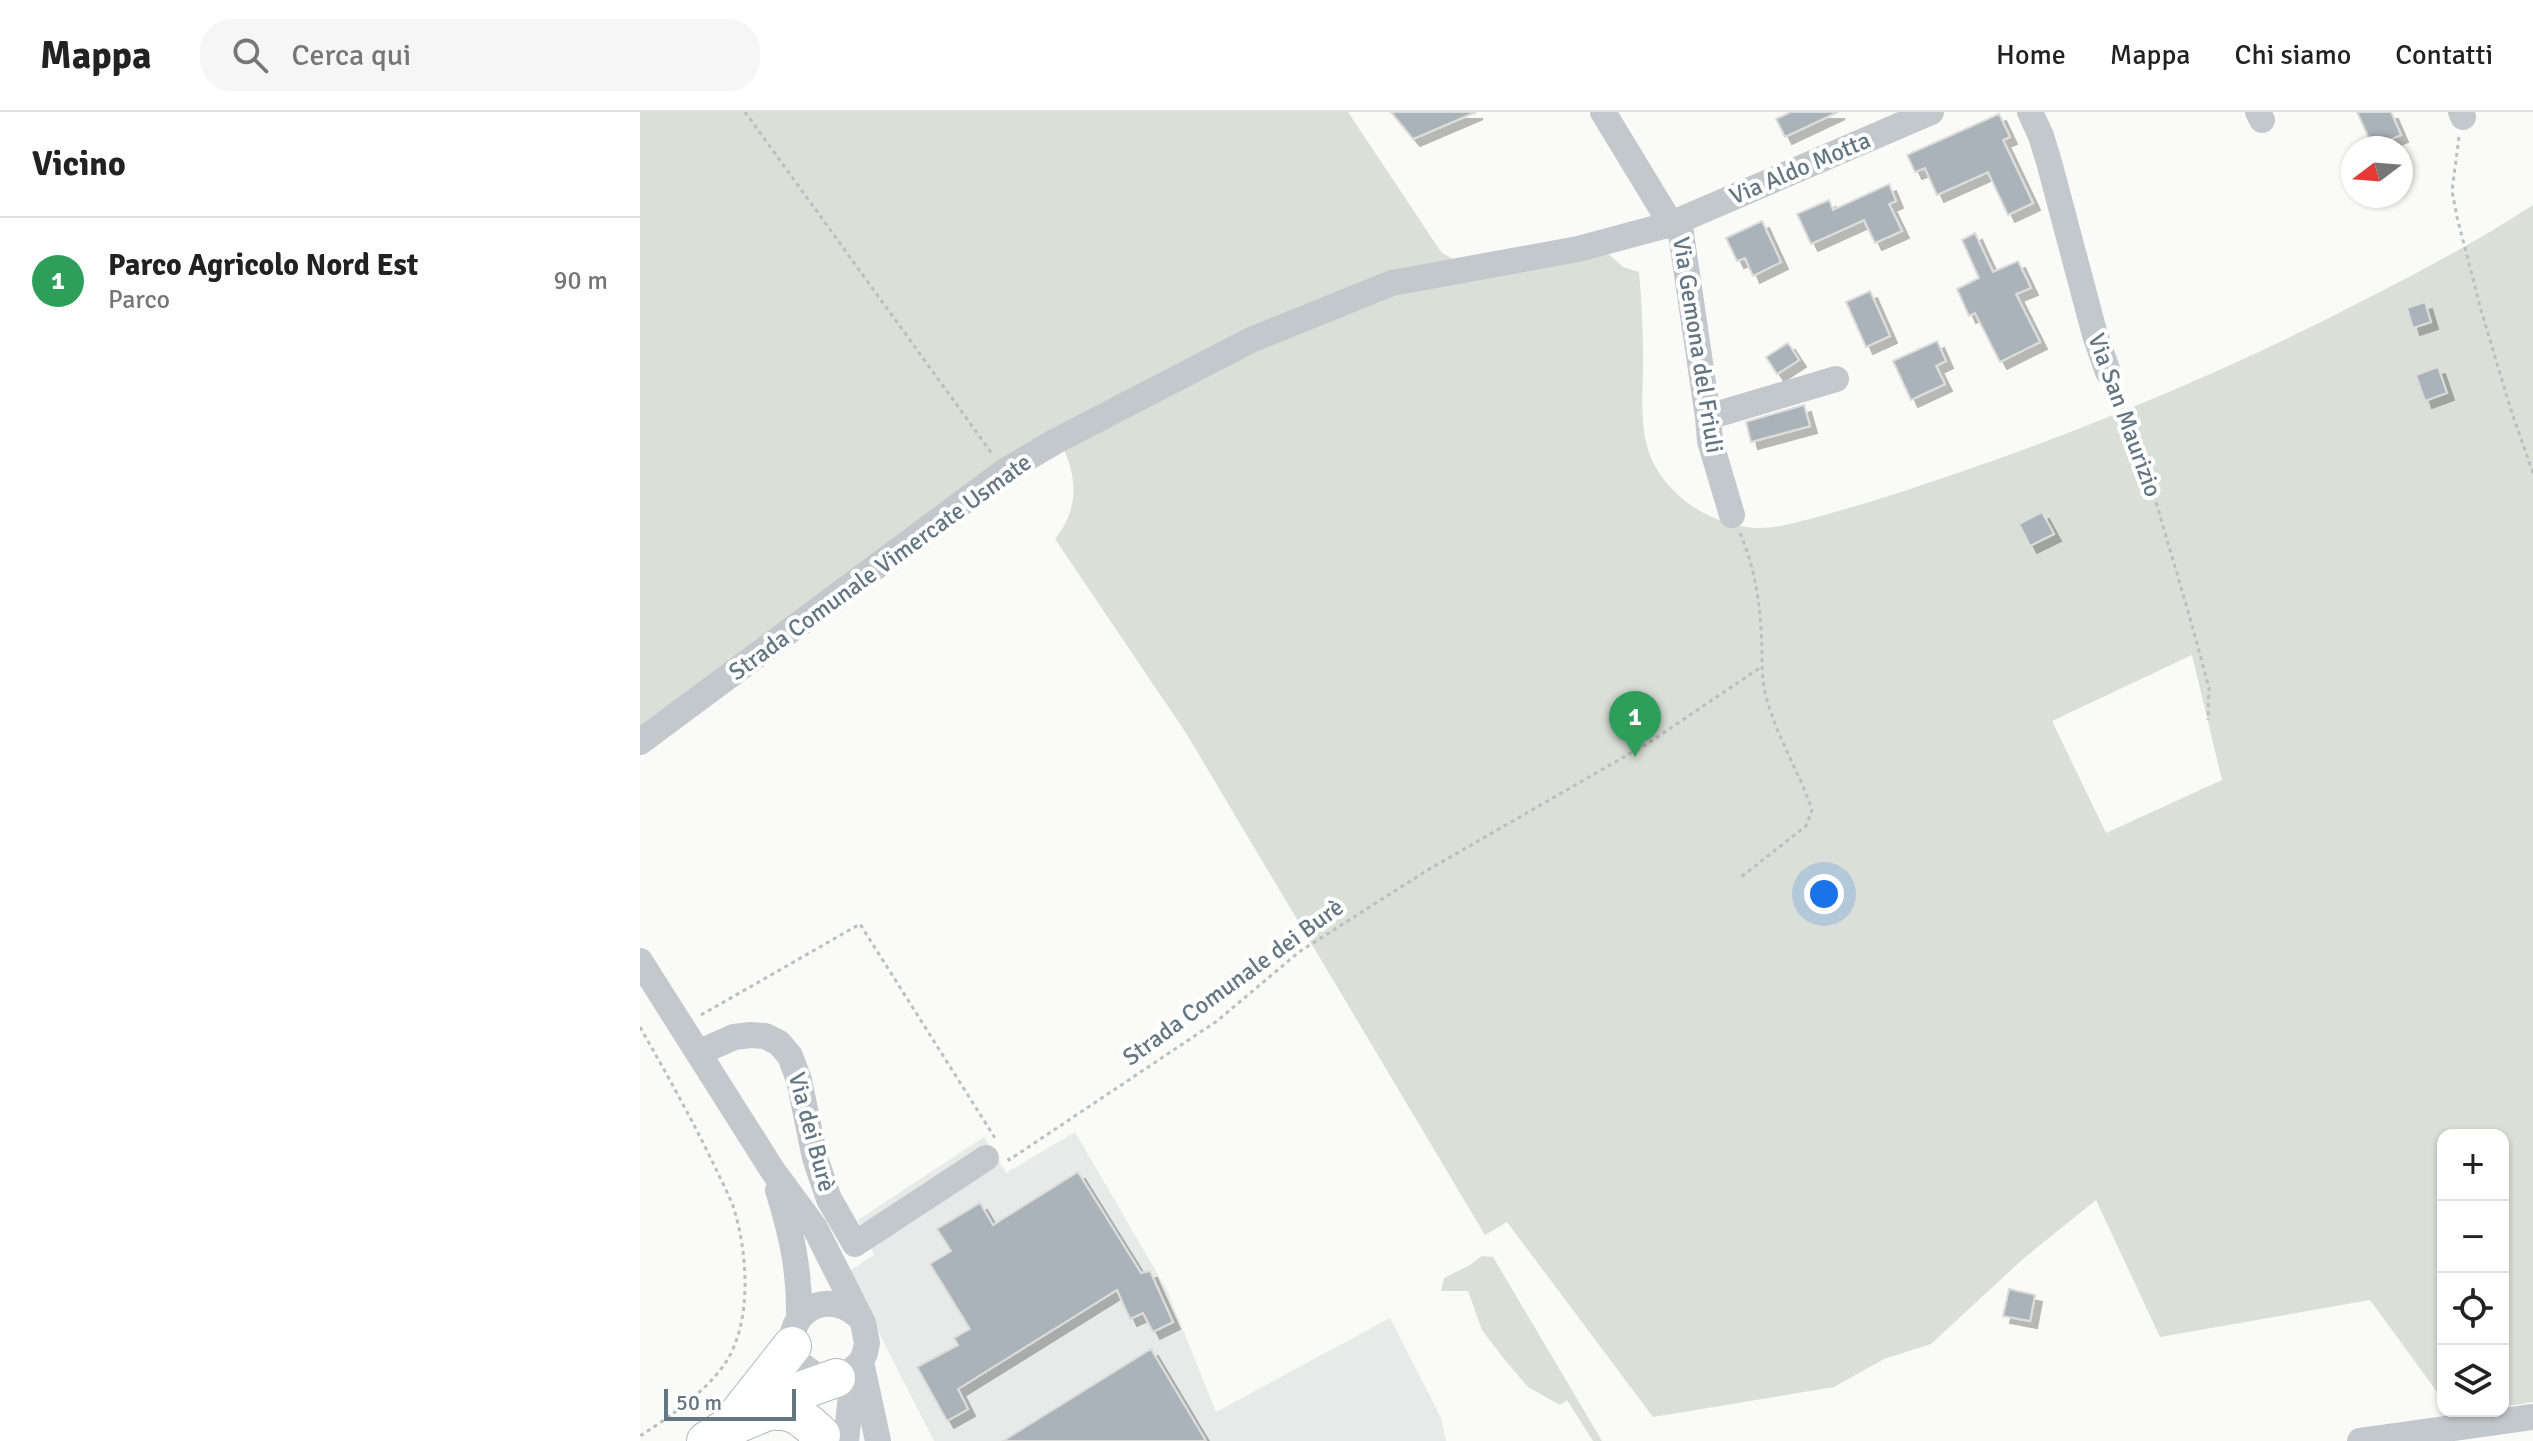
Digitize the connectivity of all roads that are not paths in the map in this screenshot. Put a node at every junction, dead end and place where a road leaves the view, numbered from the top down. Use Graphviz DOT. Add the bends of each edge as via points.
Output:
graph roads {
  1 [pos="1603,112"];
  2 [pos="1931,112"];
  3 [pos="2030,112"];
  4 [pos="1675,222"];
  5 [pos="2108,372"];
  6 [pos="1836,379"];
  7 [pos="1708,417"];
  8 [pos="1732,515"];
  9 [pos="640,742"];
  10 [pos="640,961"];
  11 [pos="698,1053"];
  12 [pos="986,1158"];
  13 [pos="773,1171"];
  14 [pos="857,1315"];
  15 [pos="821,1361"];
  16 [pos="768,1411"];
  17 [pos="2533,1417"];
  18 [pos="716,1435"];
  19 [pos="830,1439"];
  20 [pos="878,1441"];
  21 [pos="2360,1441"];
  1 -- 4 [label="street"];
  2 -- 4 [label="street, Via Aldo Motta"];
  3 -- 5 [label="street, Via San Maurizio"];
  4 -- 7 [label="street, Via Gemona del Friuli"];
  4 -- 9 [label="street, Strada Comunale Vimercate Usmate" via="1578,249 1392,283 1251,340 1005,471"];
  6 -- 7 [label="street"];
  7 -- 8 [label="street, Via Gemona del Friuli"];
  10 -- 11 [label="street"];
  11 -- 12 [label="street, Via dei Burè" via="751,1035 779,1043 790,1056 829,1199 855,1244"];
  11 -- 13 [label="street"];
  13 -- 14 [label="street" via="815,1228"];
  13 -- 15 [label="street"];
  14 -- 15 [label="street" via="867,1343"];
  14 -- 15 [label="street" via="841,1305 822,1304 805,1312"];
  15 -- 16 [label="highway"];
  15 -- 18 [label="highway"];
  15 -- 19 [label="street"];
  15 -- 19 [label="street"];
  15 -- 20 [label="street"];
  16 -- 18 [label="highway"];
  16 -- 19 [label="highway" via="801,1416"];
  17 -- 21 [label="street"];
}
